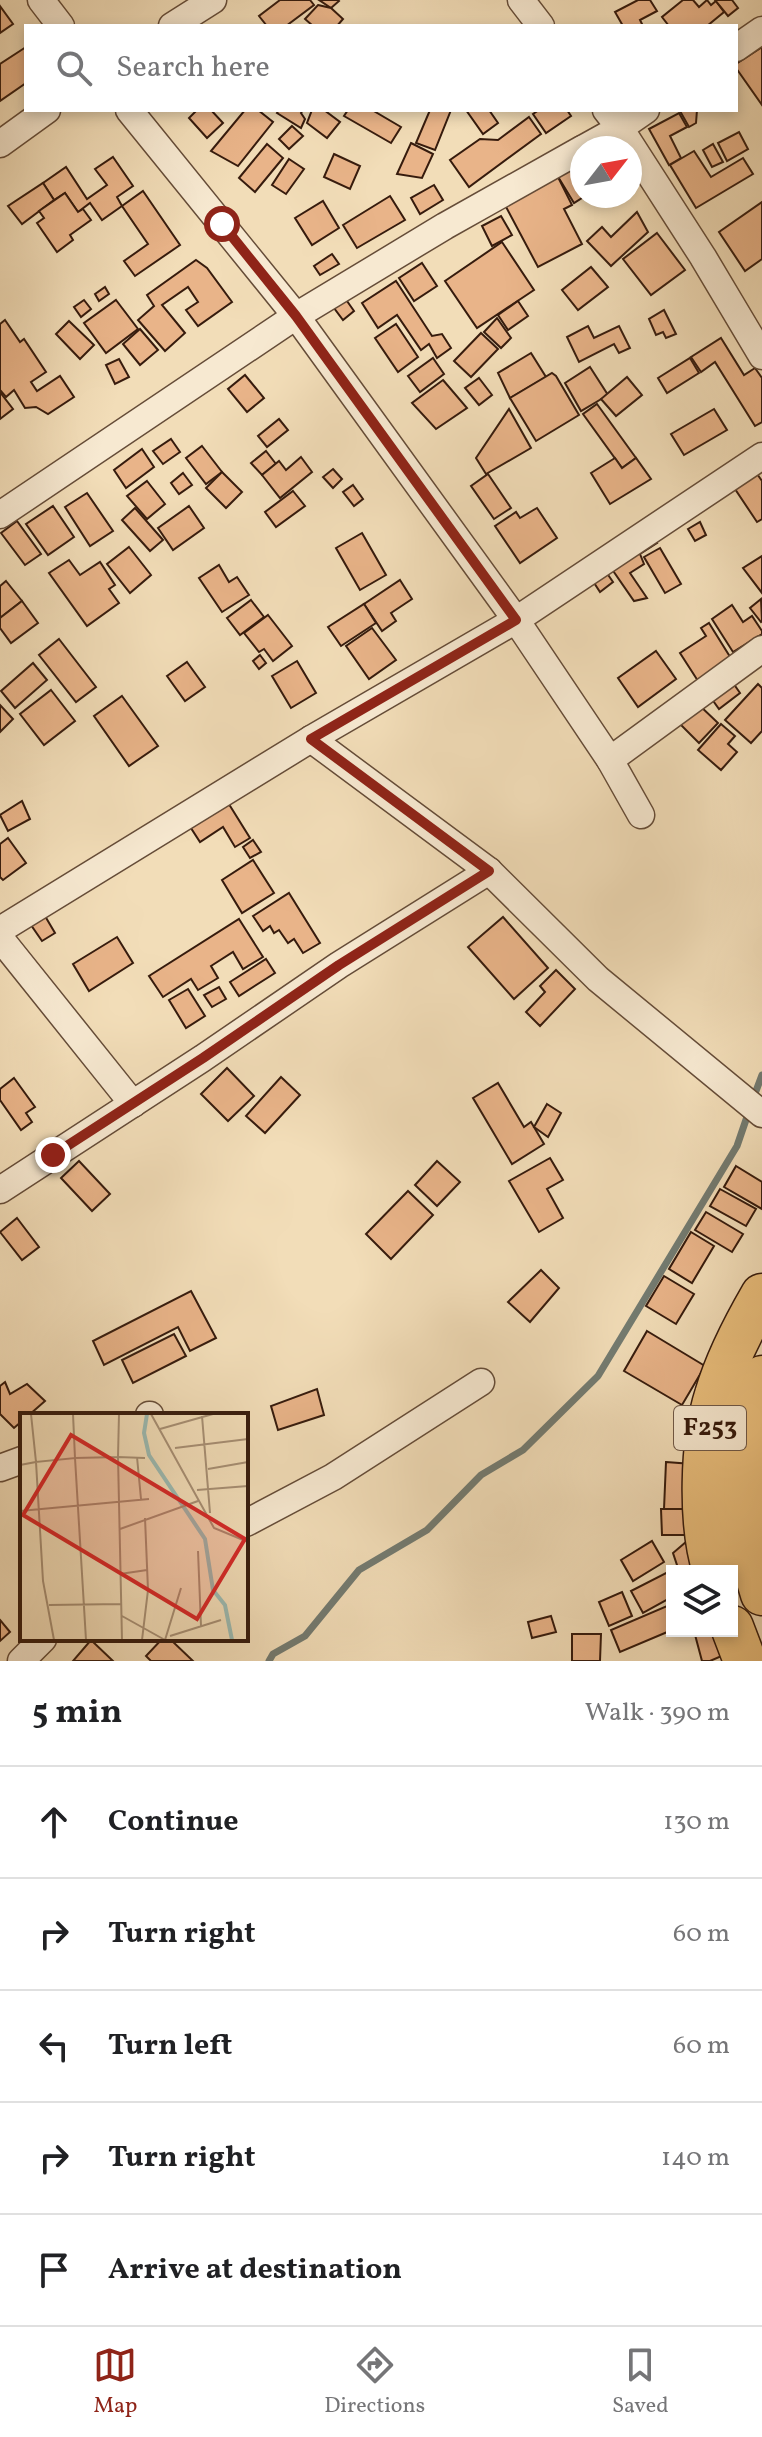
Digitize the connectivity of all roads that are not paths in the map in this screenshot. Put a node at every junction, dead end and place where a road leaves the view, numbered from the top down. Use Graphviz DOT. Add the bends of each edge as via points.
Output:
graph roads {
  1 [pos="41,0"];
  2 [pos="213,0"];
  3 [pos="521,0"];
  4 [pos="59,24"];
  5 [pos="175,24"];
  6 [pos="539,24"];
  7 [pos="762,30"];
  8 [pos="738,47"];
  9 [pos="44,112"];
  10 [pos="131,112"];
  11 [pos="639,112"];
  12 [pos="613,119"];
  13 [pos="595,136"];
  14 [pos="0,144"];
  15 [pos="570,155"];
  16 [pos="296,316"];
  17 [pos="762,356"];
  18 [pos="762,456"];
  19 [pos="0,515"];
  20 [pos="516,620"];
  21 [pos="762,649"];
  22 [pos="311,739"];
  23 [pos="610,760"];
  24 [pos="641,815"];
  25 [pos="489,871"];
  26 [pos="0,930"];
  27 [pos="0,938"];
  28 [pos="133,1104"];
  29 [pos="762,1114"];
  30 [pos="0,1190"];
  31 [pos="762,1295"];
  32 [pos="762,1377"];
  33 [pos="481,1382"];
  34 [pos="20,1461"];
  35 [pos="0,1468"];
  36 [pos="248,1522"];
  37 [pos="712,1565"];
  38 [pos="762,1594"];
  39 [pos="736,1637"];
  40 [pos="41,1641"];
  41 [pos="21,1661"];
  42 [pos="745,1661"];
  1 -- 4 [label="street"];
  2 -- 5 [label="street"];
  3 -- 6 [label="street"];
  7 -- 8 [label="street"];
  9 -- 14 [label="street"];
  10 -- 16 [label="street"];
  11 -- 12 [label="street"];
  12 -- 13 [label="street"];
  12 -- 17 [label="street"];
  15 -- 16 [label="street"];
  16 -- 19 [label="street"];
  16 -- 20 [label="street"];
  18 -- 20 [label="street"];
  20 -- 22 [label="street"];
  20 -- 23 [label="street"];
  21 -- 23 [label="street"];
  22 -- 25 [label="street"];
  22 -- 26 [label="street"];
  23 -- 24 [label="street"];
  25 -- 28 [label="street"];
  25 -- 29 [label="street" via="598,979"];
  27 -- 28 [label="street"];
  28 -- 30 [label="street"];
  31 -- 37 [label="main road, F253" via="715,1396 704,1498"];
  32 -- 38 [label="main road, F253" via="743,1465 745,1524"];
  33 -- 36 [label="street" via="333,1477"];
  34 -- 35 [label="street"];
  39 -- 42 [label="main road"];
  40 -- 41 [label="street"];
}
